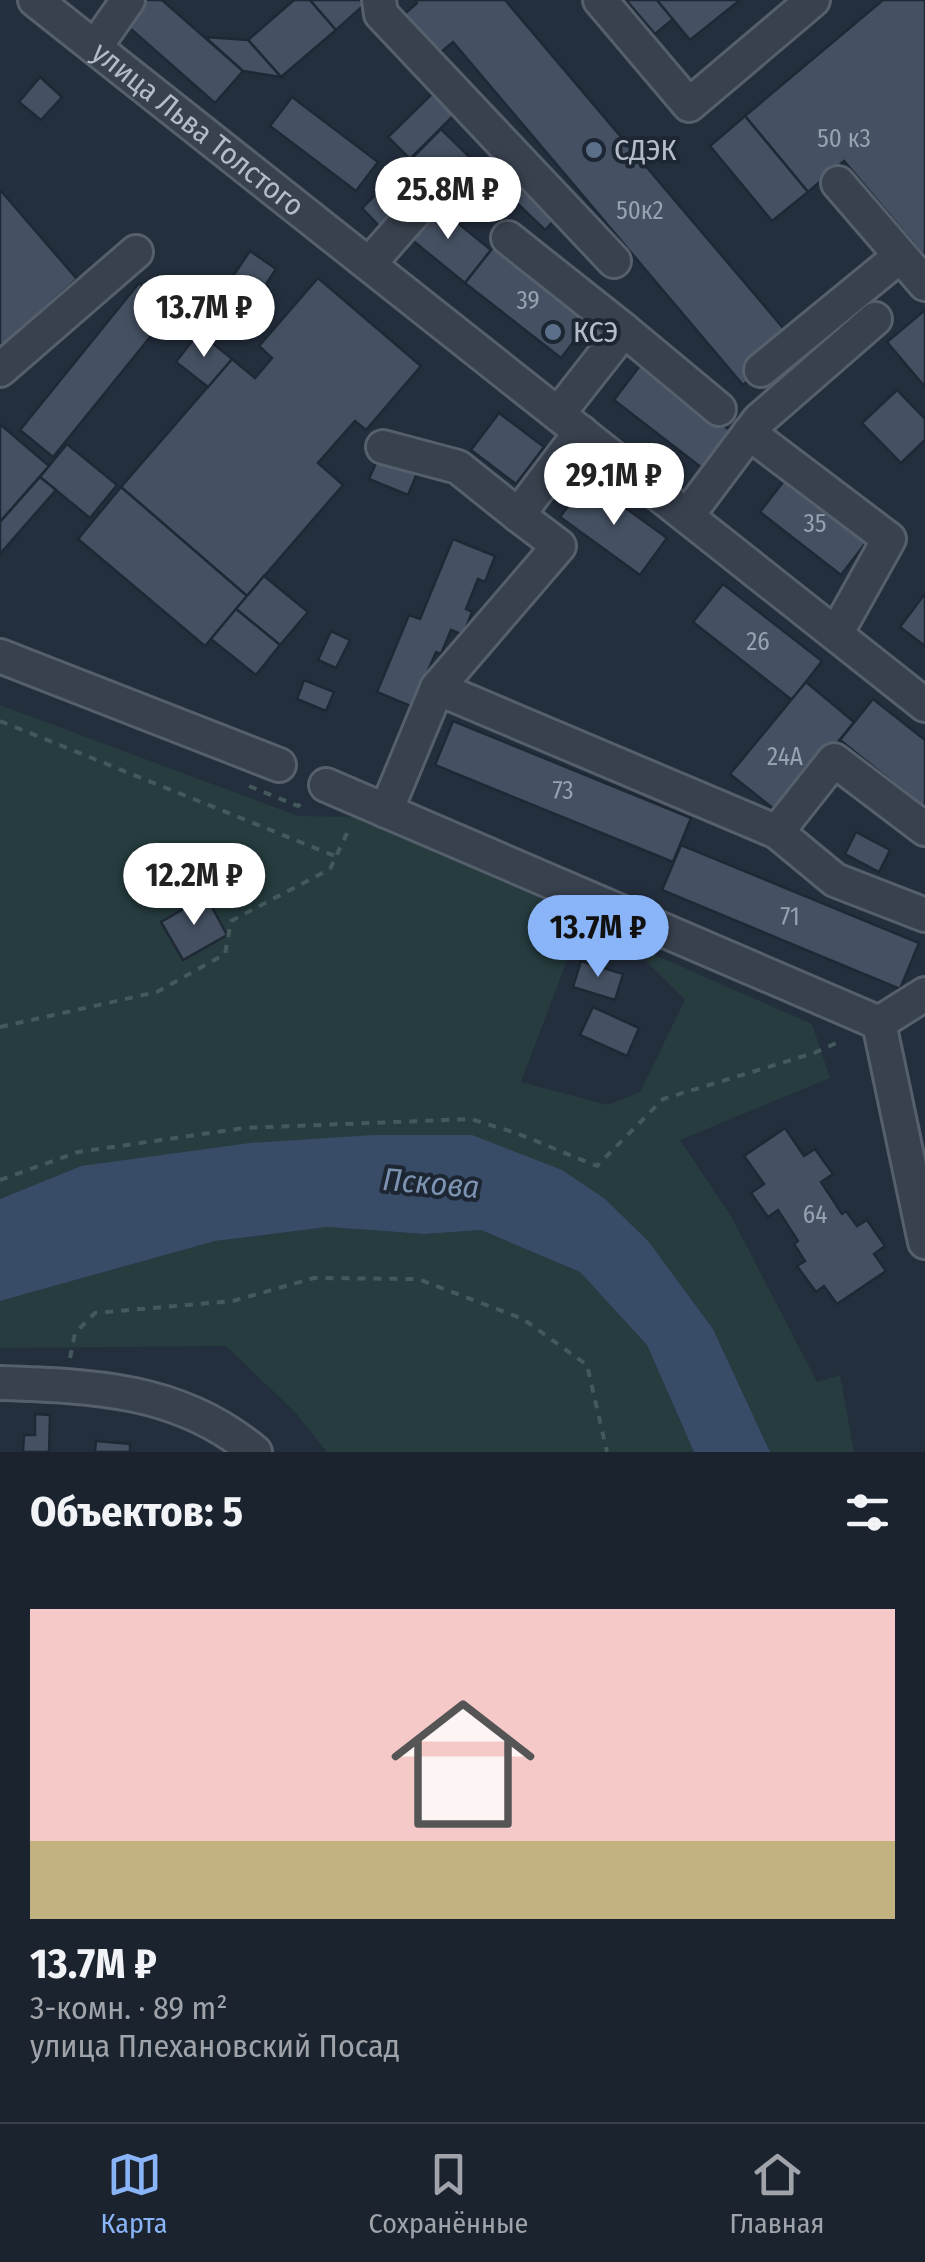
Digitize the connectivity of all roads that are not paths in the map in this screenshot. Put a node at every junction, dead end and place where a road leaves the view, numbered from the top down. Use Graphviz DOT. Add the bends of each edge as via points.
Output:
graph roads {
  1 [pos="36,0"];
  2 [pos="128,0"];
  3 [pos="379,0"];
  4 [pos="600,0"];
  5 [pos="812,0"];
  6 [pos="94,47"];
  7 [pos="838,183"];
  8 [pos="426,198"];
  9 [pos="508,238"];
  10 [pos="136,252"];
  11 [pos="900,256"];
  12 [pos="614,260"];
  13 [pos="369,264"];
  14 [pos="925,284"];
  15 [pos="875,319"];
  16 [pos="624,330"];
  17 [pos="0,370"];
  18 [pos="761,370"];
  19 [pos="719,409"];
  20 [pos="570,423"];
  21 [pos="750,433"];
  22 [pos="384,447"];
  23 [pos="518,514"];
  24 [pos="687,516"];
  25 [pos="836,634"];
  26 [pos="0,656"];
  27 [pos="436,688"];
  28 [pos="925,705"];
  29 [pos="279,765"];
  30 [pos="326,785"];
  31 [pos="372,804"];
  32 [pos="925,829"];
  33 [pos="778,832"];
  34 [pos="925,915"];
  35 [pos="925,994"];
  36 [pos="879,1023"];
  37 [pos="925,1242"];
  38 [pos="0,1383"];
  39 [pos="255,1452"];
  1 -- 6 [label="street, улица Льва Толстого"];
  2 -- 6 [label="street"];
  3 -- 12 [label="street" via="382,14"];
  4 -- 5 [label="street" via="689,105"];
  6 -- 13 [label="street, улица Льва Толстого"];
  7 -- 11 [label="street"];
  8 -- 13 [label="street"];
  9 -- 16 [label="street"];
  10 -- 17 [label="street"];
  11 -- 14 [label="street"];
  11 -- 18 [label="street"];
  13 -- 20 [label="street, улица Льва Толстого"];
  15 -- 21 [label="street"];
  16 -- 19 [label="street"];
  16 -- 20 [label="street"];
  20 -- 23 [label="street"];
  20 -- 24 [label="street, улица Льва Толстого"];
  21 -- 24 [label="street"];
  21 -- 25 [label="street" via="888,540"];
  22 -- 23 [label="street" via="458,467"];
  23 -- 27 [label="street" via="559,546"];
  24 -- 25 [label="street, улица Льва Толстого"];
  25 -- 28 [label="street, улица Льва Толстого"];
  26 -- 29 [label="street"];
  27 -- 31 [label="street"];
  27 -- 33 [label="street"];
  30 -- 31 [label="street"];
  31 -- 36 [label="street"];
  32 -- 33 [label="street" via="834,760"];
  33 -- 34 [label="street" via="835,880"];
  35 -- 36 [label="street"];
  36 -- 37 [label="street"];
  38 -- 39 [label="street" via="104,1388 196,1413"];
}
